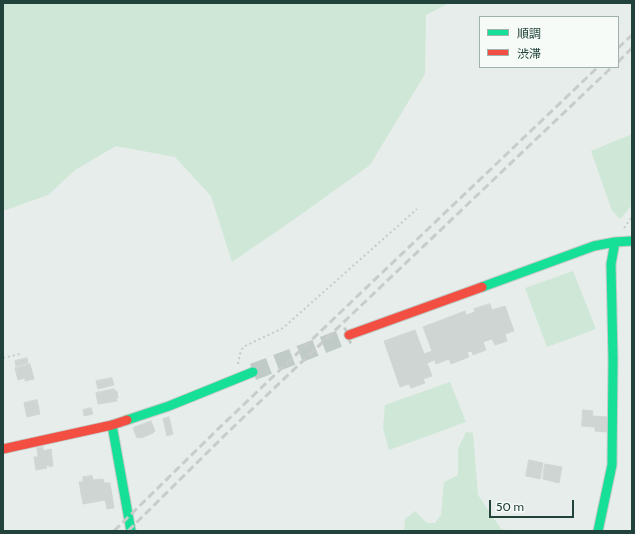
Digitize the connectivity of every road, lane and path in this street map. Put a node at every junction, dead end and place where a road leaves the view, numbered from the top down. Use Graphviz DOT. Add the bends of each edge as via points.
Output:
graph roads {
  1 [pos="417,209"];
  2 [pos="632,241"];
  3 [pos="615,242"];
  4 [pos="350,335"];
  5 [pos="20,354"];
  6 [pos="3,358"];
  7 [pos="253,372"];
  8 [pos="242,377"];
  9 [pos="112,425"];
  10 [pos="3,449"];
  11 [pos="130,531"];
  12 [pos="598,531"];
  1 -- 8 [label="path" via="283,328 243,347 238,365"];
  2 -- 3 [label="street"];
  3 -- 4 [label="street" via="594,246"];
  3 -- 12 [label="street" via="611,264 612,464"];
  5 -- 6 [label="path"];
  7 -- 8 [label="street"];
  8 -- 9 [label="street"];
  9 -- 10 [label="street"];
  9 -- 11 [label="street"];
}
